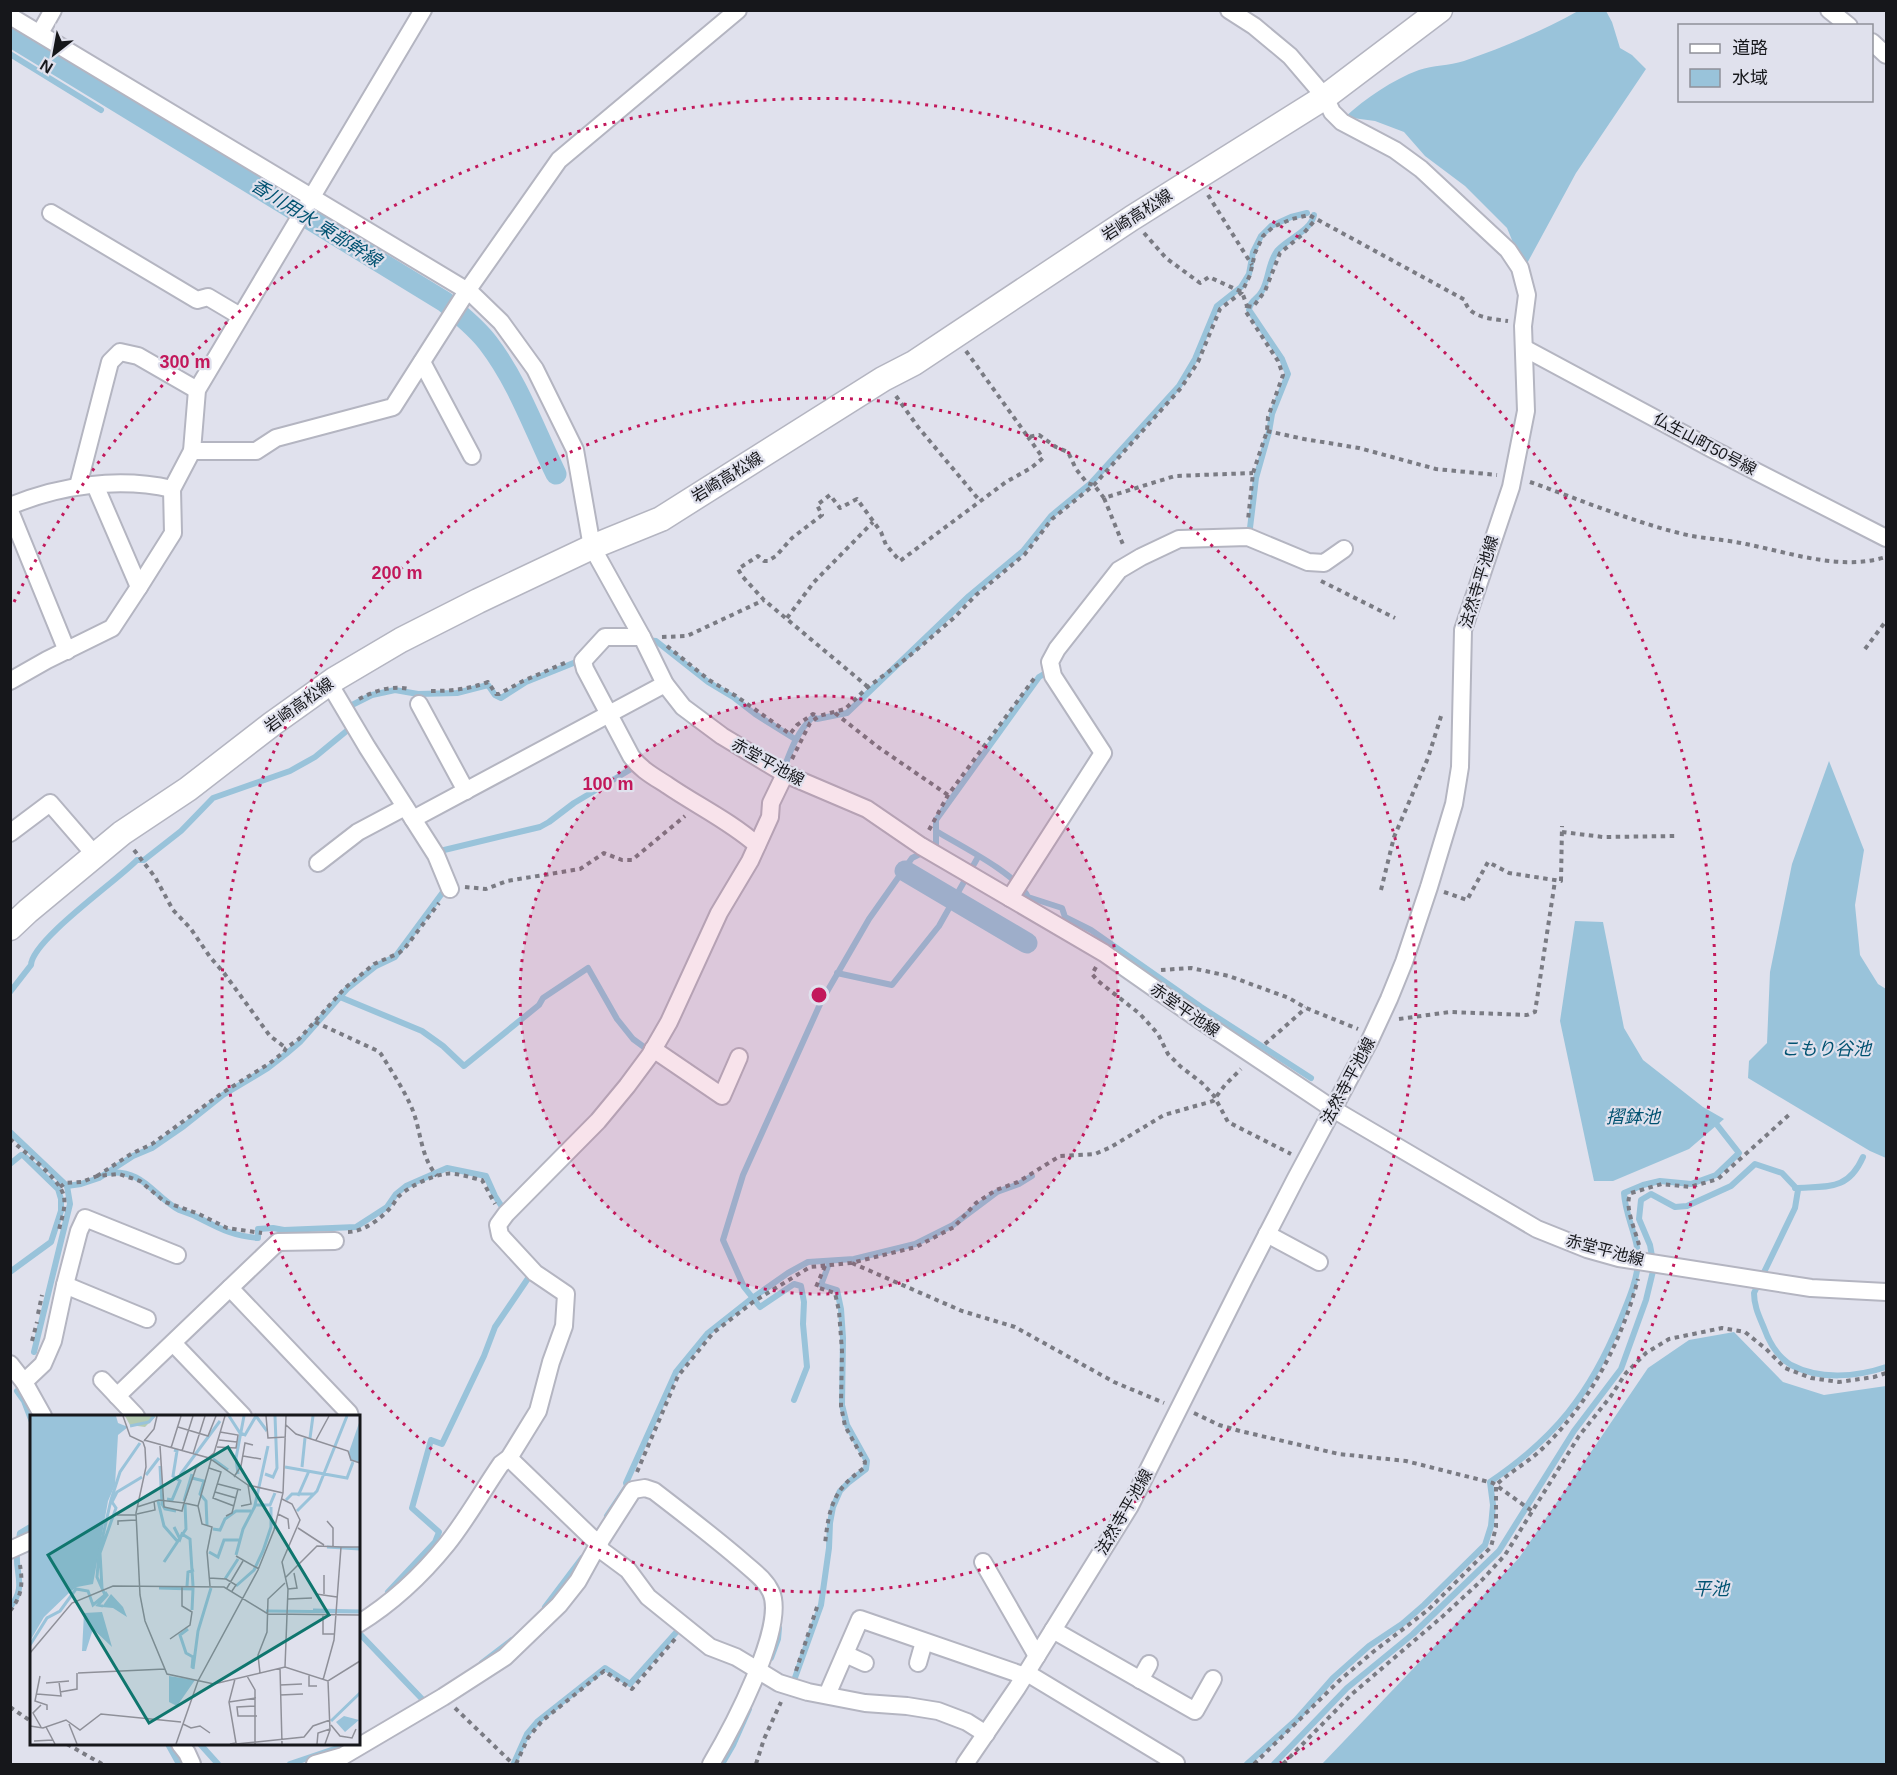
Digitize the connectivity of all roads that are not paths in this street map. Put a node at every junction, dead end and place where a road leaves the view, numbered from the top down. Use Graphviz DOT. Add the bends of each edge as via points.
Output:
graph roads {
  1 [pos="53,10"];
  2 [pos="423,10"];
  3 [pos="738,10"];
  4 [pos="1229,10"];
  5 [pos="1440,10"];
  6 [pos="1829,10"];
  7 [pos="10,16"];
  8 [pos="1846,24"];
  9 [pos="40,33"];
  10 [pos="1873,43"];
  11 [pos="1887,55"];
  12 [pos="1325,97"];
  13 [pos="303,209"];
  14 [pos="51,213"];
  15 [pos="459,302"];
  16 [pos="240,316"];
  17 [pos="1524,348"];
  18 [pos="422,362"];
  19 [pos="197,390"];
  20 [pos="192,451"];
  21 [pos="471,456"];
  22 [pos="95,485"];
  23 [pos="78,486"];
  24 [pos="172,489"];
  25 [pos="10,506"];
  26 [pos="10,511"];
  27 [pos="1887,538"];
  28 [pos="592,547"];
  29 [pos="1344,549"];
  30 [pos="139,587"];
  31 [pos="642,637"];
  32 [pos="67,651"];
  33 [pos="14,675"];
  34 [pos="329,683"];
  35 [pos="665,684"];
  36 [pos="419,695"];
  37 [pos="608,713"];
  38 [pos="785,774"];
  39 [pos="466,791"];
  40 [pos="409,813"];
  41 [pos="10,833"];
  42 [pos="757,845"];
  43 [pos="96,855"];
  44 [pos="318,863"];
  45 [pos="450,889"];
  46 [pos="1010,898"];
  47 [pos="10,928"];
  48 [pos="653,1049"];
  49 [pos="740,1057"];
  50 [pos="1333,1108"];
  51 [pos="1267,1234"];
  52 [pos="341,1236"];
  53 [pos="177,1255"];
  54 [pos="1319,1262"];
  55 [pos="65,1285"];
  56 [pos="230,1288"];
  57 [pos="1887,1292"];
  58 [pos="147,1319"];
  59 [pos="173,1343"];
  60 [pos="10,1364"];
  61 [pos="28,1379"];
  62 [pos="102,1380"];
  63 [pos="117,1396"];
  64 [pos="43,1415"];
  65 [pos="135,1415"];
  66 [pos="242,1415"];
  67 [pos="350,1415"];
  68 [pos="509,1458"];
  69 [pos="599,1543"];
  70 [pos="982,1562"];
  71 [pos="360,1623"];
  72 [pos="1053,1630"];
  73 [pos="924,1642"];
  74 [pos="845,1654"];
  75 [pos="1037,1656"];
  76 [pos="865,1663"];
  77 [pos="918,1663"];
  78 [pos="1149,1664"];
  79 [pos="758,1671"];
  80 [pos="1026,1675"];
  81 [pos="1213,1679"];
  82 [pos="1140,1680"];
  83 [pos="827,1695"];
  84 [pos="986,1734"];
  85 [pos="1176,1763"];
  86 [pos="315,1764"];
  87 [pos="711,1764"];
  88 [pos="965,1764"];
  1 -- 9 [label="street"];
  2 -- 13 [label="street"];
  3 -- 15 [label="street" via="559,160"];
  4 -- 12 [label="street, 法然寺平池線" via="1290,56"];
  5 -- 12 [label="main road, 岩崎高松線"];
  6 -- 8 [label="street"];
  7 -- 9 [label="street, 赤堂平池線"];
  9 -- 13 [label="street, 赤堂平池線"];
  10 -- 11 [label="street"];
  12 -- 17 [label="street, 法然寺平池線" via="1342,122 1395,150 1421,169 1508,250 1520,268 1527,295 1522,326"];
  12 -- 28 [label="main road, 岩崎高松線" via="1132,218 914,363 660,519"];
  13 -- 15 [label="street, 赤堂平池線"];
  13 -- 16 [label="street"];
  14 -- 16 [label="street" via="197,300 208,297"];
  15 -- 18 [label="street"];
  15 -- 28 [label="street, 赤堂平池線" via="501,322 535,369 575,450"];
  16 -- 19 [label="street"];
  17 -- 27 [label="street, 仏生山町50号線"];
  17 -- 50 [label="street, 法然寺平池線" via="1526,411 1513,477 1463,630 1460,767 1454,804 1404,962 1376,1027"];
  18 -- 20 [label="street" via="393,407 276,438 256,451"];
  18 -- 21 [label="street"];
  19 -- 20 [label="street"];
  19 -- 23 [label="street" via="138,356 120,352 110,362"];
  20 -- 24 [label="street"];
  22 -- 23 [label="street"];
  22 -- 24 [label="street" via="150,484"];
  22 -- 30 [label="street"];
  23 -- 25 [label="street"];
  24 -- 30 [label="street" via="173,533"];
  26 -- 32 [label="street"];
  28 -- 31 [label="street, 赤堂平池線"];
  28 -- 34 [label="main road, 岩崎高松線" via="401,640"];
  29 -- 46 [label="street" via="1324,563 1308,562 1248,537 1179,539 1119,570 1050,662 1053,676 1103,753"];
  30 -- 32 [label="street" via="112,628"];
  31 -- 35 [label="street, 赤堂平池線"];
  31 -- 37 [label="street" via="605,637 583,661"];
  32 -- 33 [label="street"];
  34 -- 40 [label="street"];
  34 -- 43 [label="main road, 岩崎高松線"];
  35 -- 37 [label="street"];
  35 -- 38 [label="street, 赤堂平池線" via="683,707"];
  36 -- 39 [label="street"];
  37 -- 39 [label="street"];
  37 -- 42 [label="street" via="638,766"];
  38 -- 42 [label="street"];
  38 -- 46 [label="street, 赤堂平池線" via="867,808 921,846"];
  39 -- 40 [label="street"];
  40 -- 44 [label="street" via="358,832"];
  40 -- 45 [label="street" via="436,855"];
  41 -- 43 [label="street" via="50,803"];
  42 -- 48 [label="street"];
  43 -- 47 [label="main road, 岩崎高松線"];
  46 -- 50 [label="street, 赤堂平池線" via="1104,953"];
  48 -- 49 [label="street" via="722,1096"];
  48 -- 68 [label="street" via="598,1121 498,1226 500,1234 535,1273 566,1294 564,1326 545,1388 537,1411"];
  50 -- 51 [label="street, 法然寺平池線"];
  50 -- 57 [label="street, 赤堂平池線" via="1537,1229 1587,1249 1619,1258 1810,1288"];
  51 -- 54 [label="street"];
  51 -- 72 [label="street, 法然寺平池線" via="1130,1506"];
  52 -- 56 [label="street" via="278,1242"];
  53 -- 55 [label="street" via="85,1218"];
  55 -- 58 [label="street"];
  55 -- 61 [label="street" via="53,1341 43,1364"];
  56 -- 59 [label="street"];
  56 -- 67 [label="street"];
  59 -- 63 [label="street"];
  59 -- 66 [label="street"];
  60 -- 61 [label="street"];
  61 -- 64 [label="street"];
  62 -- 63 [label="street"];
  63 -- 65 [label="street"];
  68 -- 69 [label="street"];
  68 -- 71 [label="street" via="447,1543 416,1578"];
  69 -- 79 [label="street" via="601,1550 628,1570 648,1598 710,1647"];
  69 -- 79 [label="street" via="633,1490 645,1488 725,1546 765,1582 772,1594 770,1638"];
  69 -- 86 [label="street" via="578,1581 551,1614 505,1657 343,1756"];
  70 -- 75 [label="street"];
  72 -- 75 [label="street, 法然寺平池線"];
  72 -- 82 [label="street"];
  73 -- 74 [label="street" via="860,1619"];
  73 -- 77 [label="street"];
  73 -- 80 [label="street"];
  74 -- 76 [label="street"];
  74 -- 83 [label="street"];
  75 -- 80 [label="street, 法然寺平池線"];
  78 -- 82 [label="street"];
  79 -- 83 [label="street" via="779,1683"];
  79 -- 87 [label="street"];
  80 -- 84 [label="street, 法然寺平池線"];
  80 -- 85 [label="street"];
  81 -- 82 [label="street" via="1195,1711"];
  83 -- 84 [label="street" via="938,1711"];
  84 -- 88 [label="street, 法然寺平池線"];
}
